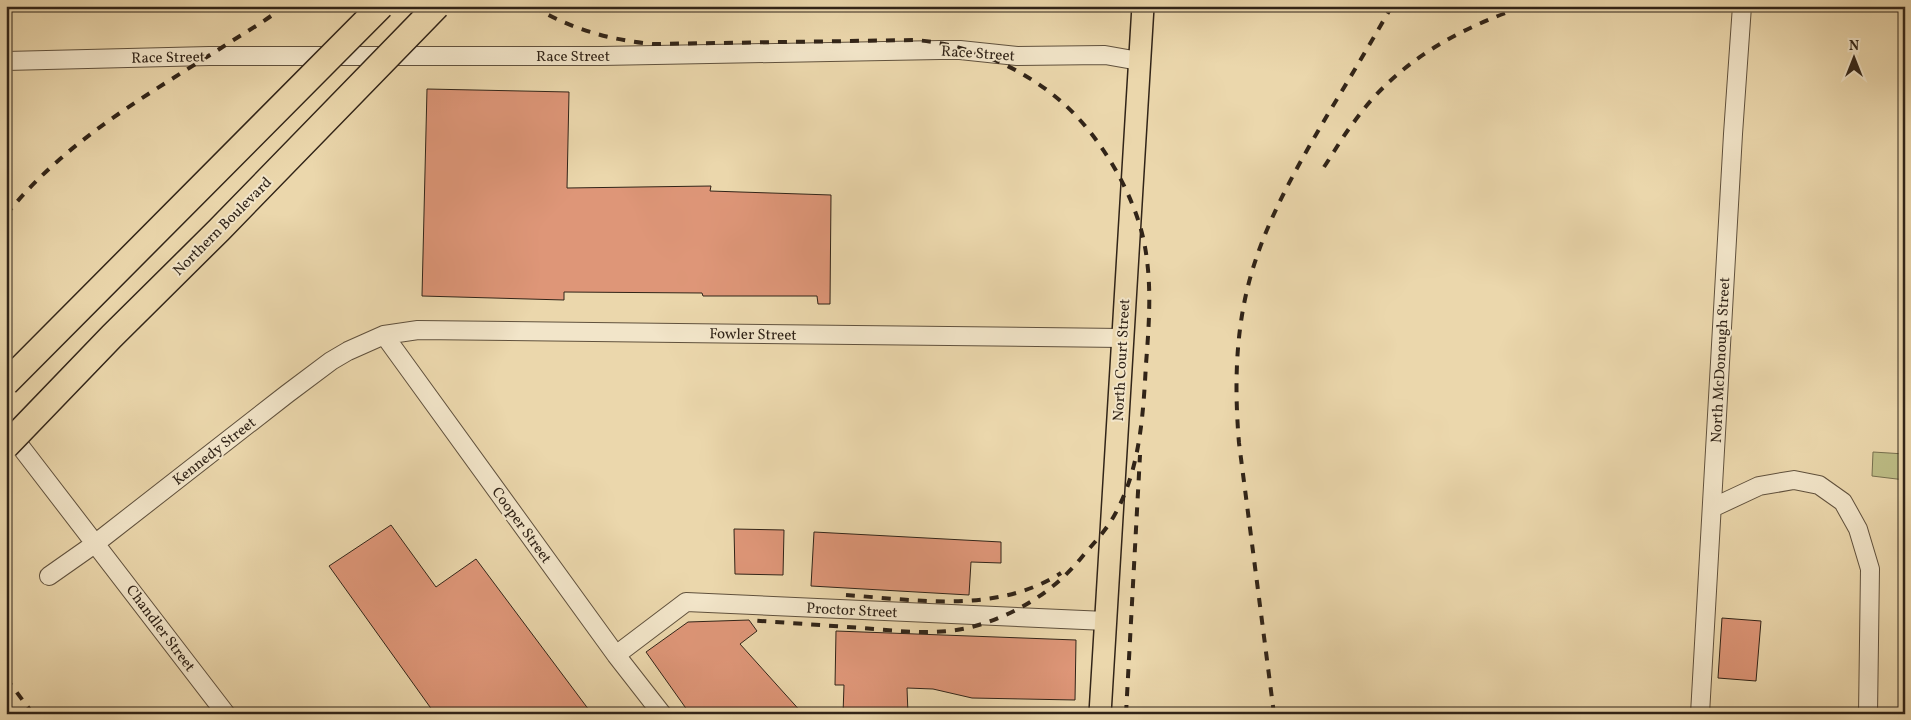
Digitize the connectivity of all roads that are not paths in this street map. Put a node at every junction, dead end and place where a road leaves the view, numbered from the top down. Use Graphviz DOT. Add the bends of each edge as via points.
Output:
graph roads {
  1 [pos="381,6"];
  2 [pos="437,6"];
  3 [pos="1143,6"];
  4 [pos="1742,6"];
  5 [pos="6,61"];
  6 [pos="1139,61"];
  7 [pos="384,335"];
  8 [pos="1122,338"];
  9 [pos="6,383"];
  10 [pos="6,428"];
  11 [pos="6,446"];
  12 [pos="1712,508"];
  13 [pos="96,543"];
  14 [pos="49,576"];
  15 [pos="1106,621"];
  16 [pos="616,655"];
  17 [pos="226,714"];
  18 [pos="662,714"];
  19 [pos="1100,714"];
  20 [pos="1700,714"];
  21 [pos="1868,714"];
  1 -- 9 [label="highway, bridge"];
  2 -- 11 [label="highway, Northern Boulevard, bridge"];
  3 -- 6 [label="main road, North Court Street"];
  4 -- 12 [label="street, North McDonough Street"];
  5 -- 6 [label="street, Race Street" via="209,56 592,56 960,50 1017,56 1105,55"];
  6 -- 8 [label="main road, North Court Street"];
  7 -- 8 [label="street, Fowler Street" via="418,330"];
  7 -- 13 [label="street, Kennedy Street" via="348,351 324,367"];
  7 -- 16 [label="street, Cooper Street"];
  8 -- 15 [label="main road, North Court Street"];
  10 -- 13 [label="street, Chandler Street"];
  12 -- 20 [label="street, North McDonough Street"];
  12 -- 21 [label="street" via="1759,486 1794,480 1820,485 1843,502 1858,529 1870,569"];
  13 -- 14 [label="street, Kennedy Street"];
  13 -- 17 [label="street, Chandler Street"];
  15 -- 16 [label="street, Proctor Street" via="686,602"];
  15 -- 19 [label="main road, North Court Street"];
  16 -- 18 [label="street, Cooper Street"];
}
